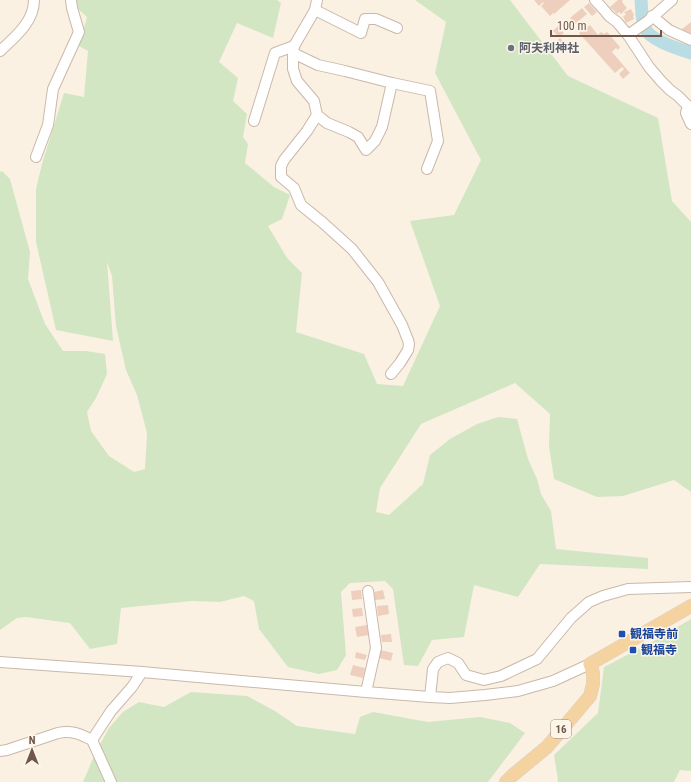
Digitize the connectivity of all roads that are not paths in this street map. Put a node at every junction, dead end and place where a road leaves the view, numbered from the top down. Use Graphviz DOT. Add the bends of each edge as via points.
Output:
graph roads {
  1 [pos="34,0"];
  2 [pos="71,0"];
  3 [pos="595,0"];
  4 [pos="672,0"];
  5 [pos="316,5"];
  6 [pos="650,18"];
  7 [pos="397,28"];
  8 [pos="628,35"];
  9 [pos="691,40"];
  10 [pos="294,49"];
  11 [pos="0,51"];
  12 [pos="392,83"];
  13 [pos="690,107"];
  14 [pos="317,115"];
  15 [pos="254,120"];
  16 [pos="691,124"];
  17 [pos="36,157"];
  18 [pos="426,169"];
  19 [pos="391,374"];
  20 [pos="691,587"];
  21 [pos="368,591"];
  22 [pos="691,606"];
  23 [pos="0,662"];
  24 [pos="590,664"];
  25 [pos="142,672"];
  26 [pos="366,692"];
  27 [pos="430,697"];
  28 [pos="92,740"];
  29 [pos="0,751"];
  30 [pos="111,782"];
  31 [pos="506,782"];
  1 -- 11 [label="street" via="31,17"];
  2 -- 17 [label="street" via="79,32 53,89 48,125"];
  3 -- 8 [label="street"];
  4 -- 6 [label="street"];
  5 -- 7 [label="street" via="361,33 365,19 376,20"];
  5 -- 10 [label="street"];
  6 -- 8 [label="street"];
  6 -- 9 [label="street"];
  8 -- 13 [label="street" via="661,81"];
  10 -- 12 [label="street" via="318,65"];
  10 -- 14 [label="street" via="293,69 297,81 314,101"];
  10 -- 15 [label="street" via="275,53"];
  12 -- 14 [label="street" via="382,127 366,150 358,137 327,123"];
  12 -- 18 [label="street" via="430,91 438,141"];
  13 -- 16 [label="street" via="686,113"];
  14 -- 19 [label="street" via="284,160 281,177 294,188 300,205 352,249 378,282 402,325 409,344 403,359"];
  20 -- 27 [label="street" via="628,589 589,602 537,659 501,676 484,680 466,675 458,663 448,658 438,662 433,669"];
  21 -- 26 [label="street" via="376,648"];
  22 -- 24 [label="main road"];
  23 -- 25 [label="street"];
  24 -- 27 [label="street" via="553,681 518,691 450,698"];
  24 -- 31 [label="main road, 16" via="593,673 590,696 547,747"];
  25 -- 26 [label="street"];
  25 -- 28 [label="street"];
  26 -- 27 [label="street"];
  28 -- 29 [label="street" via="65,731"];
  28 -- 30 [label="street"];
}
